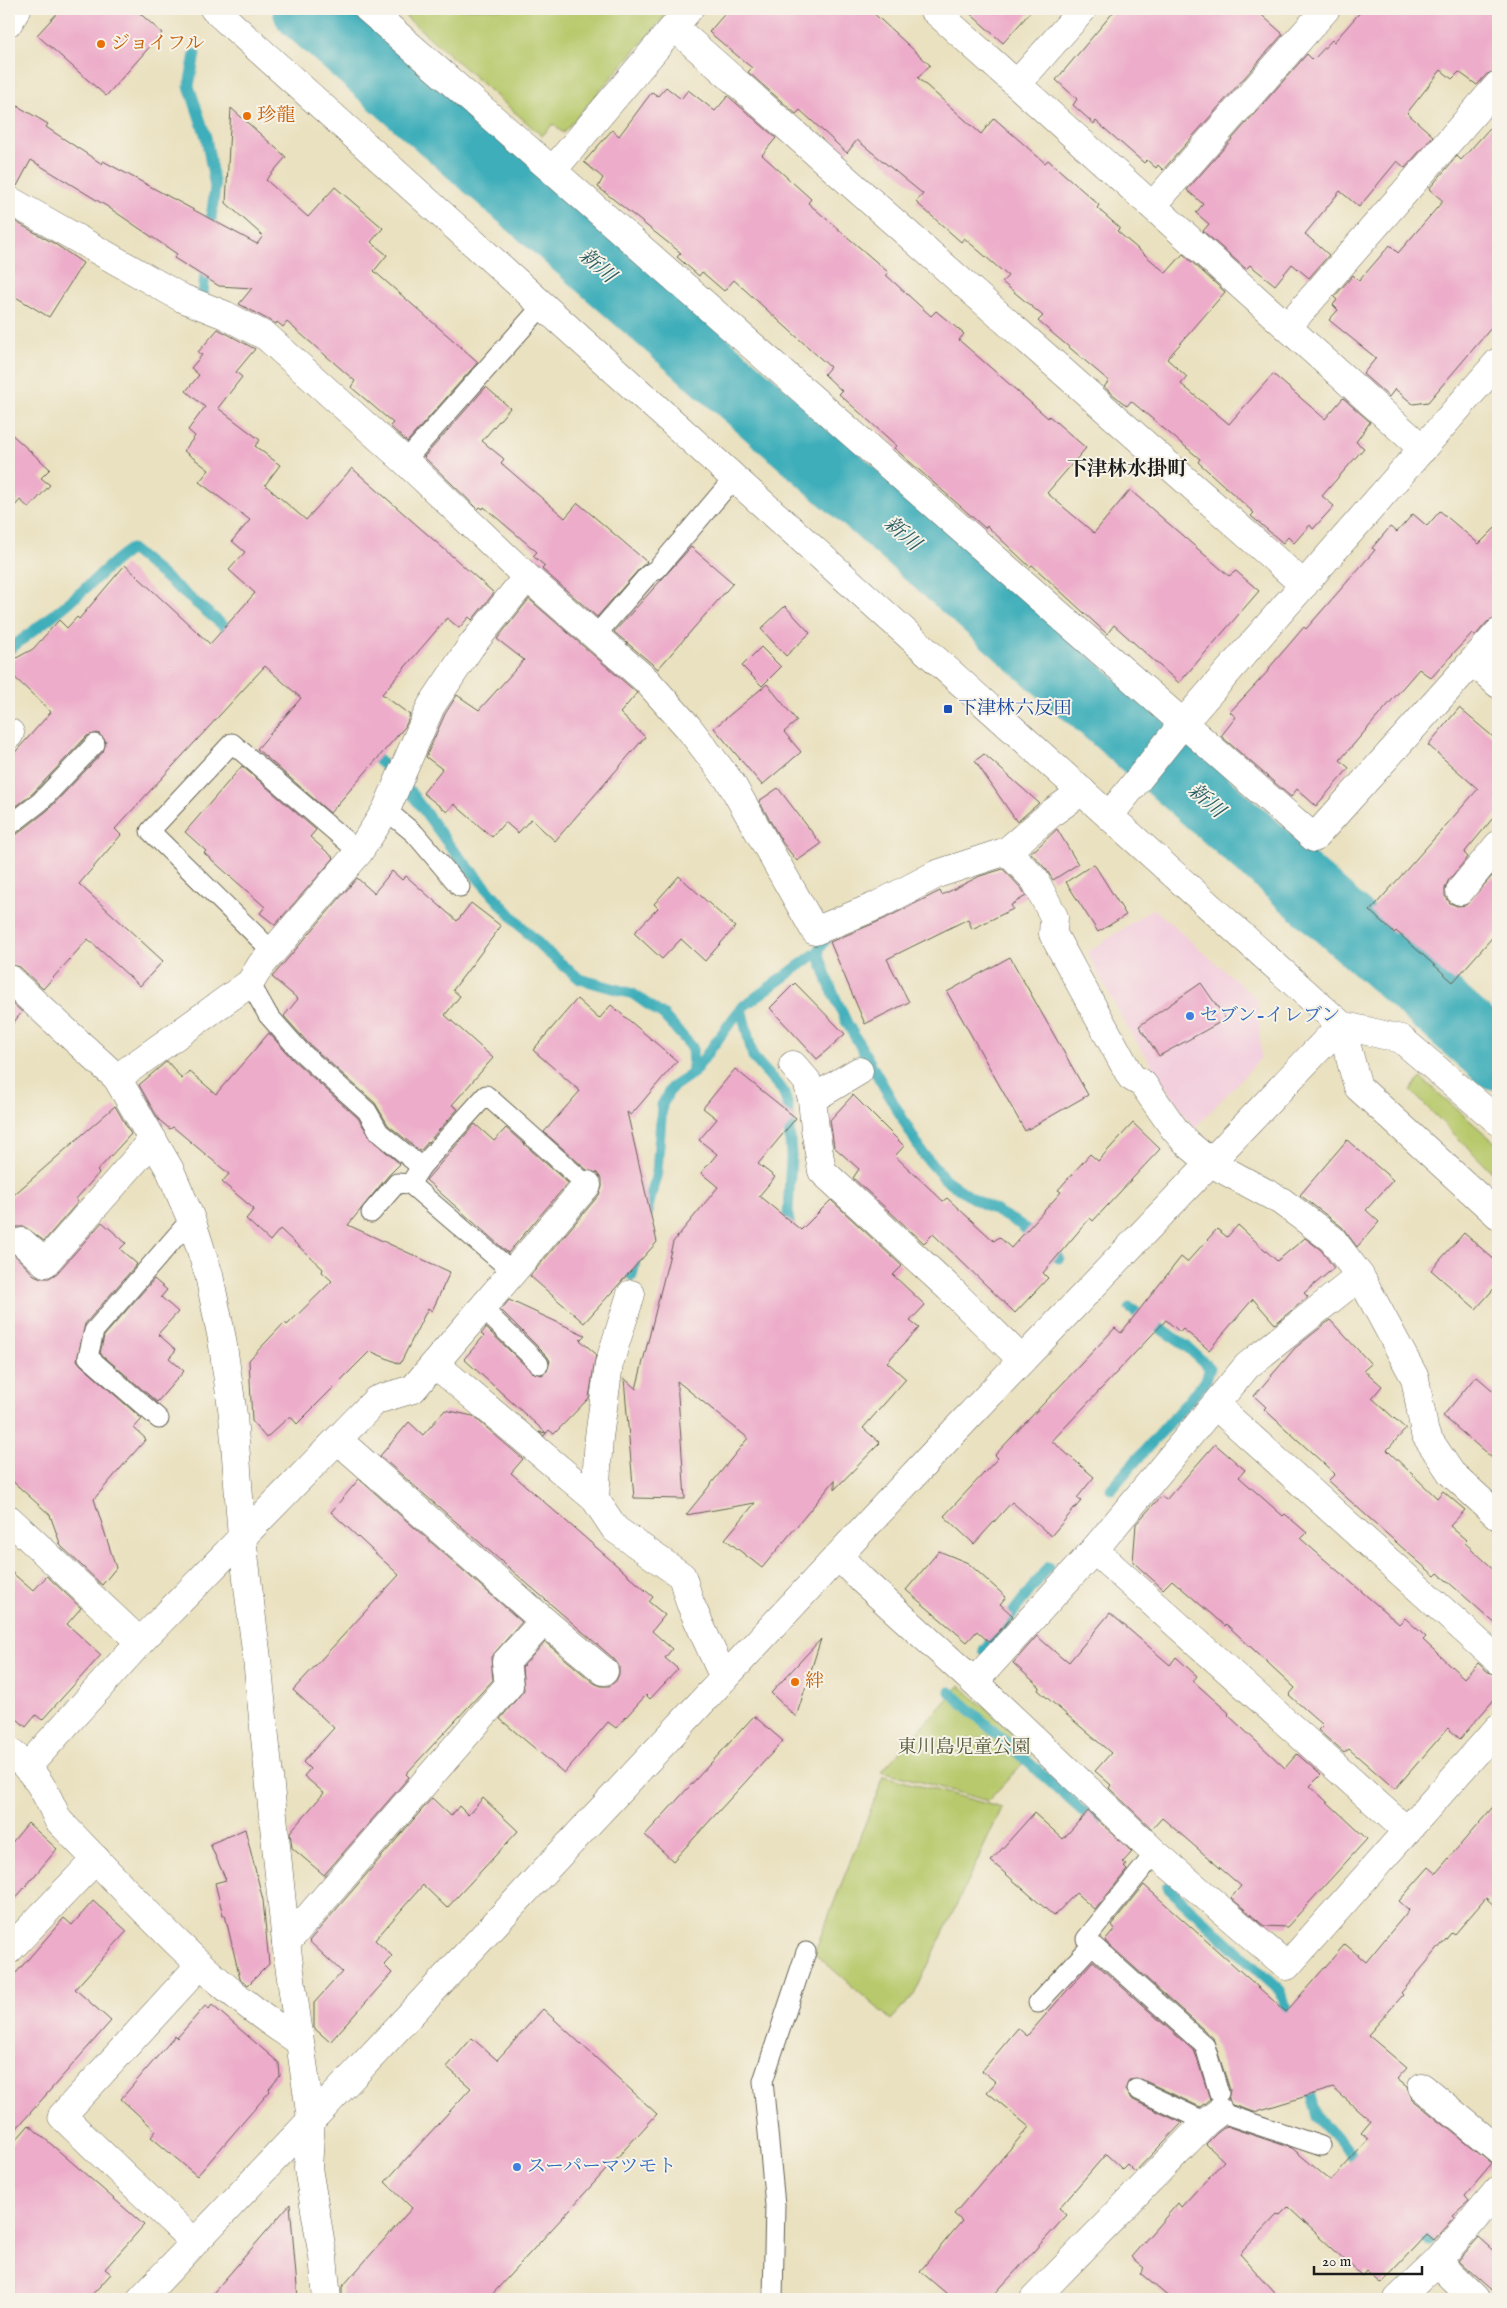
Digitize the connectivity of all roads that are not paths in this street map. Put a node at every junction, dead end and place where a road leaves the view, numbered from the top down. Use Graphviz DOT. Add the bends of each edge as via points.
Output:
graph roads {
  1 [pos="17,9"];
  2 [pos="214,9"];
  3 [pos="368,9"];
  4 [pos="934,9"];
  5 [pos="1083,9"];
  6 [pos="1326,9"];
  7 [pos="682,18"];
  8 [pos="9,22"];
  9 [pos="1017,84"];
  10 [pos="1498,85"];
  11 [pos="553,170"];
  12 [pos="9,200"];
  13 [pos="1153,206"];
  14 [pos="542,305"];
  15 [pos="1288,326"];
  16 [pos="1498,362"];
  17 [pos="1423,449"];
  18 [pos="405,461"];
  19 [pos="734,478"];
  20 [pos="527,577"];
  21 [pos="1304,585"];
  22 [pos="1498,633"];
  23 [pos="596,635"];
  24 [pos="1473,661"];
  25 [pos="1498,684"];
  26 [pos="1177,731"];
  27 [pos="95,744"];
  28 [pos="1082,792"];
  29 [pos="386,810"];
  30 [pos="1109,816"];
  31 [pos="9,826"];
  32 [pos="1498,845"];
  33 [pos="1007,851"];
  34 [pos="359,852"];
  35 [pos="460,888"];
  36 [pos="1460,891"];
  37 [pos="273,952"];
  38 [pos="9,979"];
  39 [pos="250,983"];
  40 [pos="1341,1026"];
  41 [pos="793,1065"];
  42 [pos="859,1071"];
  43 [pos="117,1078"];
  44 [pos="812,1099"];
  45 [pos="1498,1121"];
  46 [pos="153,1140"];
  47 [pos="1211,1163"];
  48 [pos="421,1167"];
  49 [pos="410,1184"];
  50 [pos="587,1185"];
  51 [pos="372,1213"];
  52 [pos="1498,1215"];
  53 [pos="191,1219"];
  54 [pos="22,1242"];
  55 [pos="513,1272"];
  56 [pos="1360,1276"];
  57 [pos="631,1294"];
  58 [pos="482,1308"];
  59 [pos="1022,1360"];
  60 [pos="435,1364"];
  61 [pos="539,1364"];
  62 [pos="1215,1405"];
  63 [pos="160,1419"];
  64 [pos="338,1440"];
  65 [pos="594,1499"];
  66 [pos="1498,1516"];
  67 [pos="9,1519"];
  68 [pos="242,1538"];
  69 [pos="1094,1550"];
  70 [pos="838,1556"];
  71 [pos="544,1621"];
  72 [pos="140,1642"];
  73 [pos="1498,1660"];
  74 [pos="604,1671"];
  75 [pos="724,1678"];
  76 [pos="974,1682"];
  77 [pos="1498,1728"];
  78 [pos="18,1758"];
  79 [pos="1408,1831"];
  80 [pos="1155,1853"];
  81 [pos="96,1859"];
  82 [pos="286,1942"];
  83 [pos="1092,1945"];
  84 [pos="9,1950"];
  85 [pos="806,1952"];
  86 [pos="199,1966"];
  87 [pos="1038,2003"];
  88 [pos="299,2041"];
  89 [pos="1422,2087"];
  90 [pos="1136,2089"];
  91 [pos="1215,2109"];
  92 [pos="311,2119"];
  93 [pos="1321,2146"];
  94 [pos="1498,2150"];
  95 [pos="1494,2203"];
  96 [pos="194,2242"];
  97 [pos="1437,2262"];
  98 [pos="141,2299"];
  99 [pos="327,2299"];
  100 [pos="773,2299"];
  101 [pos="1034,2299"];
  102 [pos="1398,2299"];
  103 [pos="1475,2299"];
  1 -- 8 [label="street"];
  2 -- 14 [label="street"];
  3 -- 11 [label="street"];
  4 -- 9 [label="street"];
  5 -- 9 [label="street"];
  6 -- 13 [label="street"];
  7 -- 11 [label="street"];
  7 -- 21 [label="street"];
  9 -- 13 [label="street"];
  10 -- 15 [label="street"];
  11 -- 26 [label="street"];
  12 -- 18 [label="street" via="182,298 267,337"];
  13 -- 15 [label="street"];
  14 -- 18 [label="lane"];
  14 -- 19 [label="street"];
  15 -- 17 [label="street"];
  16 -- 17 [label="street"];
  17 -- 21 [label="street"];
  18 -- 20 [label="street"];
  19 -- 23 [label="lane" via="664,562 648,575"];
  19 -- 28 [label="street"];
  20 -- 23 [label="street"];
  20 -- 29 [label="street" via="471,646 431,706"];
  21 -- 26 [label="street"];
  22 -- 24 [label="street"];
  23 -- 33 [label="street" via="647,681 731,783 815,931 876,906 937,874"];
  24 -- 25 [label="street"];
  24 -- 26 [label="street" via="1314,838"];
  26 -- 30 [label="street"];
  27 -- 31 [label="lane" via="40,802"];
  28 -- 30 [label="street"];
  28 -- 33 [label="street"];
  29 -- 34 [label="street"];
  29 -- 35 [label="lane" via="415,834"];
  30 -- 40 [label="street"];
  32 -- 36 [label="street"];
  33 -- 47 [label="street" via="1035,880 1054,917 1054,934 1132,1076 1144,1084 1175,1130"];
  34 -- 37 [label="street"];
  34 -- 37 [label="lane" via="232,743 150,831"];
  37 -- 39 [label="street"];
  38 -- 43 [label="street"];
  39 -- 43 [label="street"];
  39 -- 48 [label="lane" via="268,1015 300,1051 367,1111 379,1132"];
  40 -- 45 [label="street" via="1401,1039"];
  40 -- 47 [label="street"];
  40 -- 52 [label="street" via="1358,1087"];
  41 -- 44 [label="street" via="807,1081"];
  42 -- 44 [label="street"];
  43 -- 46 [label="street"];
  44 -- 59 [label="street" via="822,1171"];
  46 -- 53 [label="street"];
  46 -- 54 [label="street" via="45,1263"];
  47 -- 56 [label="street" via="1281,1201 1332,1239"];
  47 -- 59 [label="street"];
  48 -- 49 [label="lane"];
  48 -- 50 [label="lane" via="486,1095"];
  49 -- 51 [label="lane" via="397,1183"];
  49 -- 55 [label="lane"];
  50 -- 55 [label="street"];
  53 -- 63 [label="lane" via="94,1331 88,1357"];
  53 -- 68 [label="street" via="209,1275 222,1339 233,1415"];
  55 -- 58 [label="street"];
  56 -- 62 [label="street" via="1248,1366"];
  56 -- 66 [label="street" via="1415,1378 1425,1434 1451,1473"];
  57 -- 65 [label="street" via="609,1364"];
  58 -- 60 [label="street"];
  58 -- 61 [label="lane"];
  59 -- 70 [label="street"];
  60 -- 64 [label="street" via="413,1389 376,1400"];
  60 -- 65 [label="street"];
  62 -- 69 [label="street"];
  62 -- 73 [label="street"];
  64 -- 68 [label="street"];
  64 -- 71 [label="street"];
  65 -- 75 [label="street" via="616,1529 682,1576 690,1603"];
  67 -- 72 [label="street"];
  68 -- 72 [label="street"];
  68 -- 82 [label="street"];
  69 -- 76 [label="street"];
  69 -- 79 [label="street"];
  70 -- 75 [label="street"];
  70 -- 76 [label="street"];
  71 -- 74 [label="street"];
  71 -- 82 [label="street" via="506,1662 509,1685"];
  72 -- 78 [label="street"];
  75 -- 92 [label="street"];
  76 -- 80 [label="street"];
  77 -- 79 [label="street"];
  78 -- 81 [label="street" via="48,1796 58,1820"];
  79 -- 80 [label="street" via="1287,1966"];
  80 -- 83 [label="lane" via="1086,1939"];
  81 -- 84 [label="street"];
  81 -- 86 [label="street"];
  82 -- 88 [label="street"];
  83 -- 87 [label="lane"];
  83 -- 91 [label="lane" via="1205,2046"];
  85 -- 100 [label="lane" via="763,2081 775,2205"];
  86 -- 88 [label="street" via="270,2023"];
  86 -- 96 [label="street" via="62,2116"];
  88 -- 92 [label="street"];
  89 -- 94 [label="street"];
  90 -- 91 [label="lane"];
  91 -- 93 [label="lane"];
  91 -- 101 [label="street"];
  92 -- 96 [label="street"];
  92 -- 99 [label="street" via="308,2168"];
  95 -- 97 [label="street"];
  96 -- 98 [label="street"];
  97 -- 102 [label="street"];
  97 -- 103 [label="street"];
}
